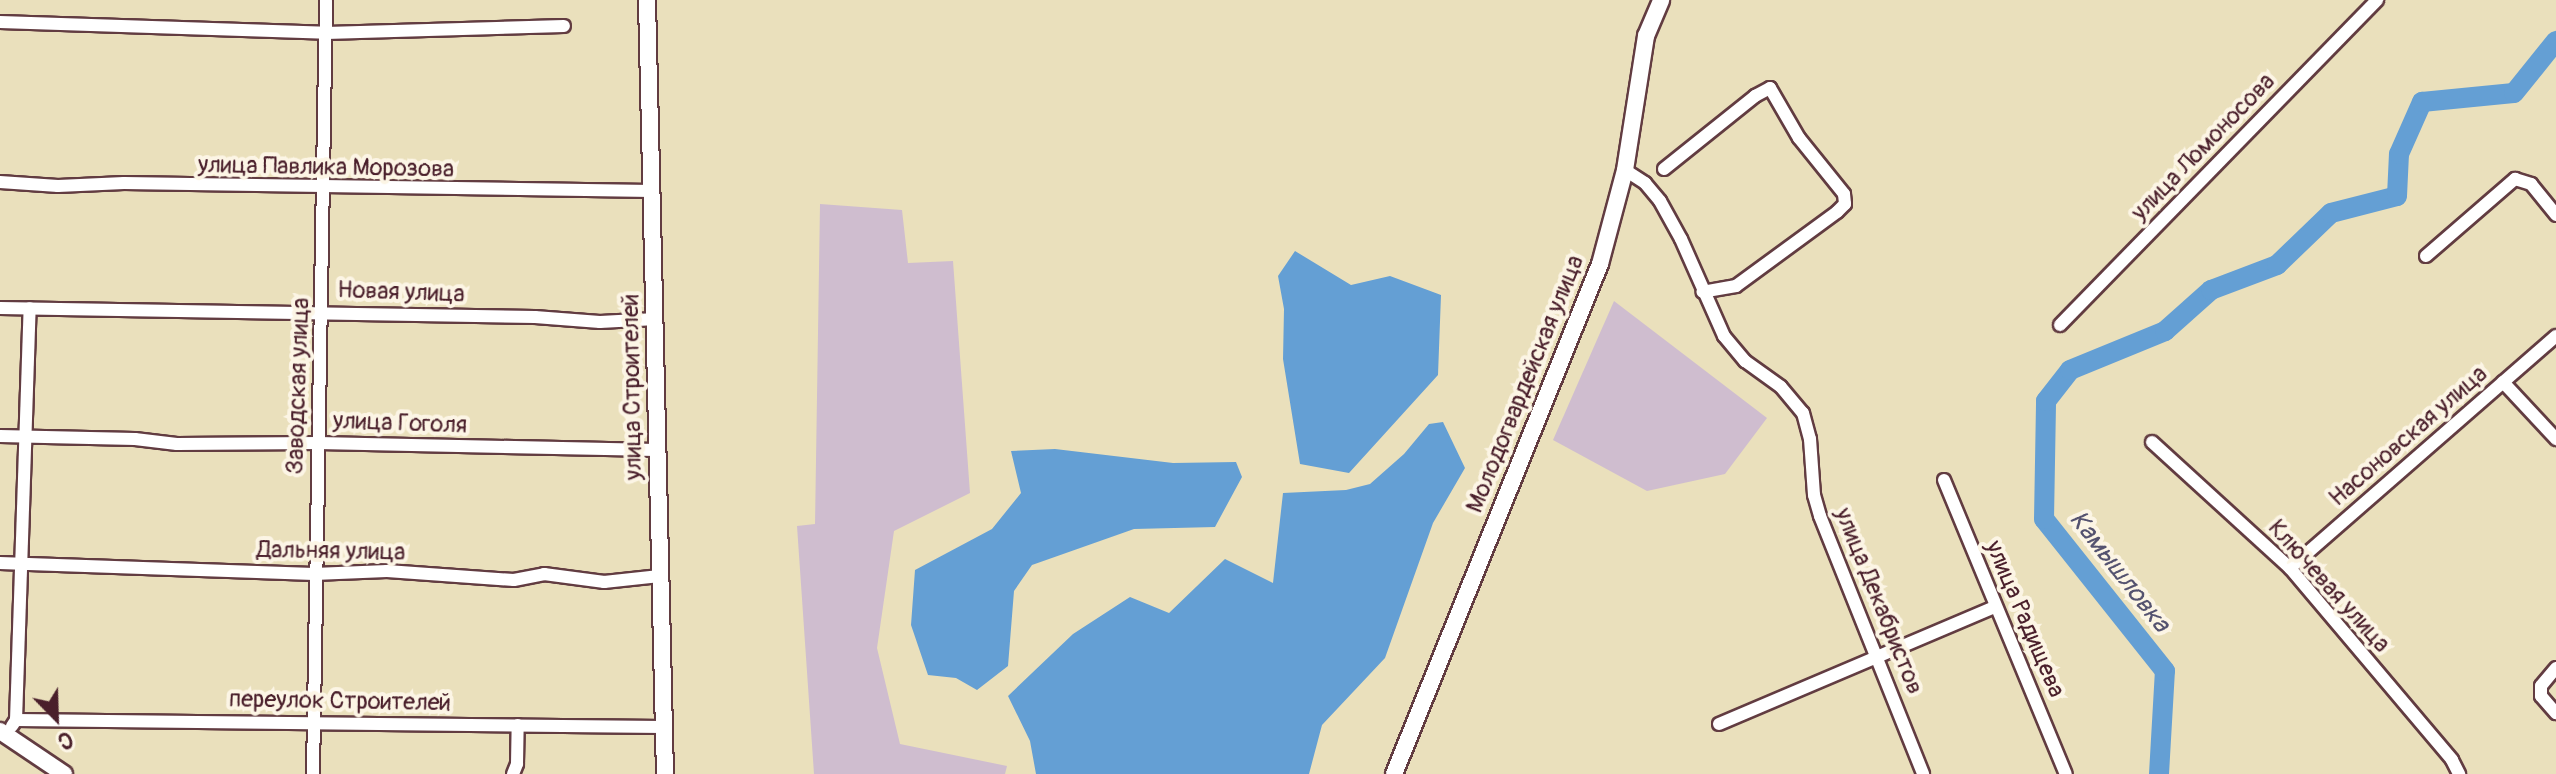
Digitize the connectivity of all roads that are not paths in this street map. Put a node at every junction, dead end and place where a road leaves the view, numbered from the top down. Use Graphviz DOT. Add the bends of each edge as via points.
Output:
graph roads {
  1 [pos="326,0"];
  2 [pos="647,0"];
  3 [pos="1661,0"];
  4 [pos="2377,0"];
  5 [pos="0,22"];
  6 [pos="564,26"];
  7 [pos="326,33"];
  8 [pos="1664,169"];
  9 [pos="1625,170"];
  10 [pos="0,182"];
  11 [pos="323,189"];
  12 [pos="652,191"];
  13 [pos="2556,215"];
  14 [pos="2426,256"];
  15 [pos="1703,292"];
  16 [pos="0,308"];
  17 [pos="30,308"];
  18 [pos="323,312"];
  19 [pos="656,319"];
  20 [pos="2060,325"];
  21 [pos="2556,336"];
  22 [pos="2503,382"];
  23 [pos="0,436"];
  24 [pos="27,437"];
  25 [pos="2556,439"];
  26 [pos="2152,442"];
  27 [pos="318,443"];
  28 [pos="656,450"];
  29 [pos="1944,480"];
  30 [pos="21,562"];
  31 [pos="0,563"];
  32 [pos="2290,568"];
  33 [pos="314,574"];
  34 [pos="660,576"];
  35 [pos="1995,607"];
  36 [pos="1879,657"];
  37 [pos="2556,668"];
  38 [pos="2556,713"];
  39 [pos="16,720"];
  40 [pos="313,721"];
  41 [pos="1719,724"];
  42 [pos="518,725"];
  43 [pos="663,727"];
  44 [pos="3,733"];
  45 [pos="64,774"];
  46 [pos="313,774"];
  47 [pos="513,774"];
  48 [pos="665,774"];
  49 [pos="1394,774"];
  50 [pos="1923,774"];
  51 [pos="2066,774"];
  52 [pos="2459,774"];
  1 -- 7 [label="street, Заводская улица"];
  2 -- 12 [label="street, улица Строителей"];
  3 -- 9 [label="street, Молодогвардейская улица" via="1646,36"];
  4 -- 20 [label="street, улица Ломоносова"];
  5 -- 7 [label="street"];
  6 -- 7 [label="street"];
  7 -- 11 [label="street, Заводская улица"];
  8 -- 15 [label="street" via="1770,88 1799,138 1844,194 1845,204 1837,212 1736,286"];
  9 -- 15 [label="street, улица Декабристов" via="1660,201"];
  9 -- 49 [label="street, Молодогвардейская улица" via="1595,275"];
  10 -- 11 [label="street, улица Павлика Морозова"];
  11 -- 12 [label="street, улица Павлика Морозова"];
  11 -- 18 [label="street, Заводская улица"];
  12 -- 19 [label="street, улица Строителей"];
  13 -- 14 [label="street" via="2531,184 2515,179"];
  15 -- 36 [label="street, улица Декабристов" via="1733,350 1781,387 1803,413 1820,516"];
  16 -- 17 [label="street, Новая улица"];
  17 -- 18 [label="street, Новая улица"];
  17 -- 24 [label="street"];
  18 -- 19 [label="street, Новая улица" via="600,322"];
  18 -- 27 [label="street, Заводская улица"];
  19 -- 28 [label="street, улица Строителей"];
  21 -- 22 [label="street, Насоновская улица"];
  22 -- 25 [label="street"];
  22 -- 32 [label="street, Насоновская улица"];
  23 -- 24 [label="street, улица Гоголя"];
  24 -- 27 [label="street, улица Гоголя"];
  24 -- 30 [label="street"];
  26 -- 32 [label="street, Ключевая улица"];
  27 -- 28 [label="street, улица Гоголя"];
  27 -- 33 [label="street, Заводская улица"];
  28 -- 34 [label="street, улица Строителей"];
  29 -- 35 [label="street, улица Радищева"];
  30 -- 31 [label="street, Дальняя улица"];
  30 -- 33 [label="street, Дальняя улица"];
  30 -- 39 [label="street"];
  32 -- 52 [label="street, Ключевая улица"];
  33 -- 34 [label="street, Дальняя улица" via="387,571 514,580 544,574 604,582"];
  33 -- 40 [label="street, Заводская улица"];
  34 -- 43 [label="street, улица Строителей"];
  35 -- 36 [label="street"];
  35 -- 51 [label="street, улица Радищева"];
  36 -- 41 [label="street"];
  36 -- 50 [label="street, улица Декабристов"];
  37 -- 38 [label="street" via="2541,686 2541,696"];
  39 -- 40 [label="street, переулок Строителей"];
  39 -- 44 [label="street"];
  40 -- 42 [label="street, переулок Строителей"];
  40 -- 46 [label="street, Заводская улица"];
  42 -- 43 [label="street, переулок Строителей"];
  42 -- 47 [label="street"];
  43 -- 48 [label="street, улица Строителей"];
  44 -- 45 [label="street"];
}
